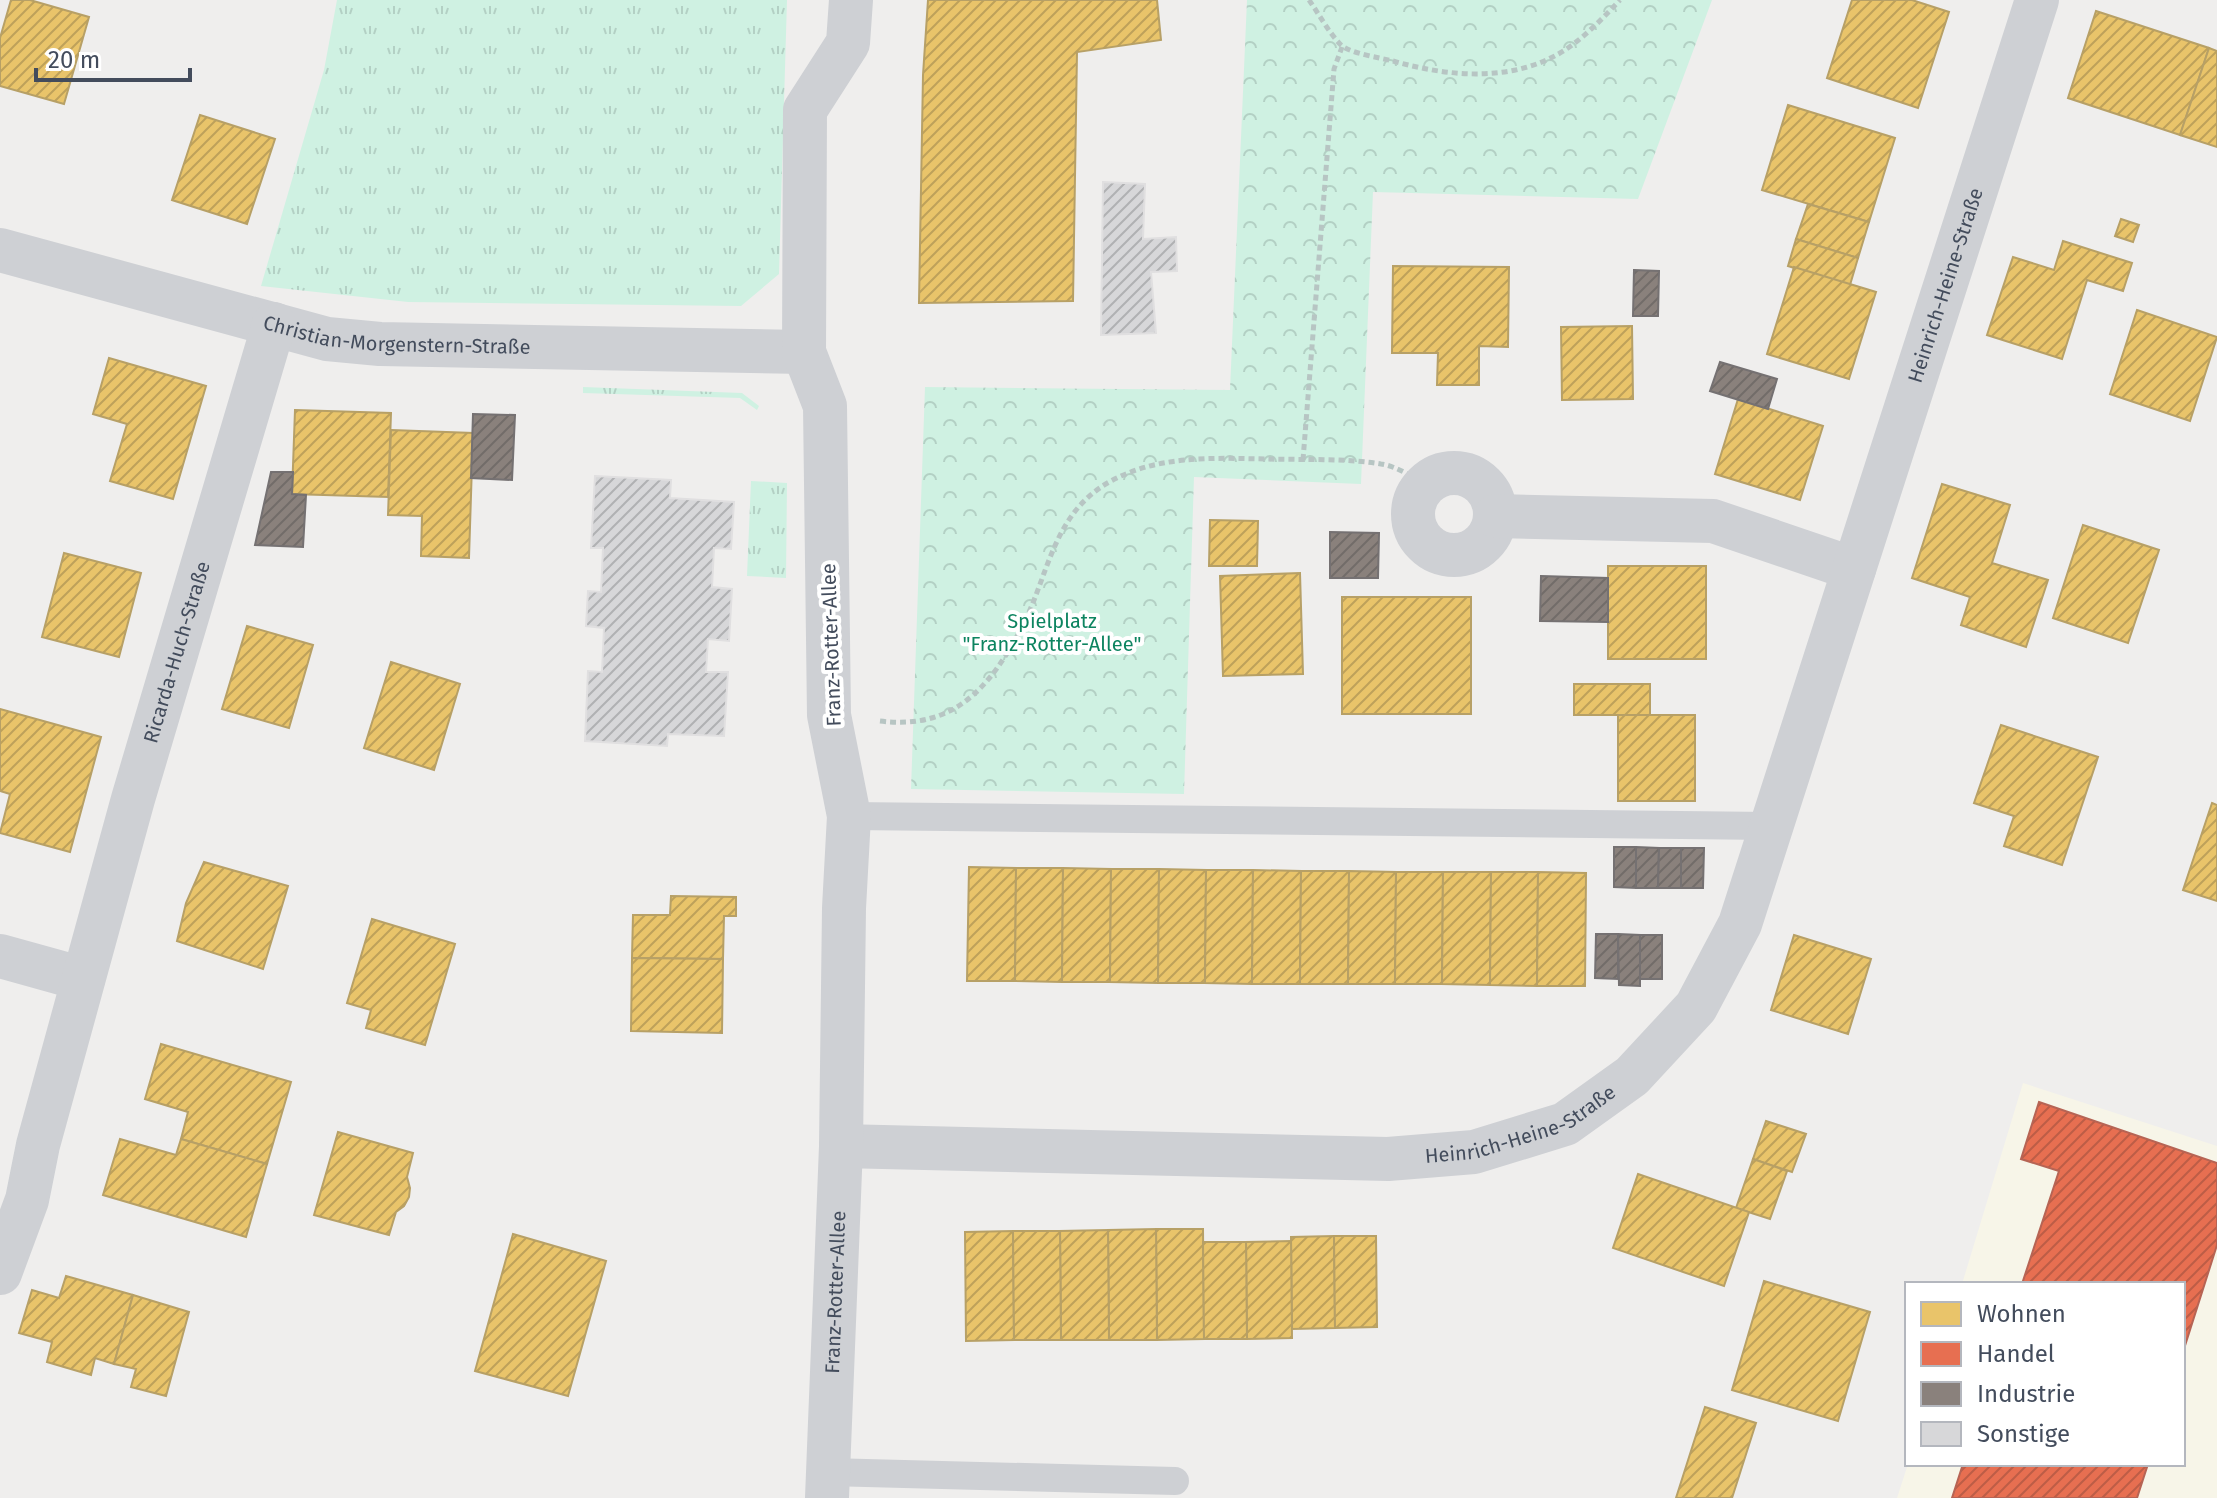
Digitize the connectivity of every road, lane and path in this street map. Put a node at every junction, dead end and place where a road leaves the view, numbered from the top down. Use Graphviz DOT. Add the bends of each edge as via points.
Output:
graph roads {
  1 [pos="851,0"];
  2 [pos="1309,0"];
  3 [pos="1620,0"];
  4 [pos="2037,0"];
  5 [pos="1342,47"];
  6 [pos="0,250"];
  7 [pos="274,324"];
  8 [pos="804,352"];
  9 [pos="1303,460"];
  10 [pos="1426,483"];
  11 [pos="1496,516"];
  12 [pos="1854,569"];
  13 [pos="934,718"];
  14 [pos="849,816"];
  15 [pos="1770,826"];
  16 [pos="0,956"];
  17 [pos="83,979"];
  18 [pos="841,1146"];
  19 [pos="0,1273"];
  20 [pos="1175,1481"];
  21 [pos="828,1485"];
  1 -- 8 [label="street, Franz-Rotter-Allee" via="848,43 805,110"];
  2 -- 5 [label="path"];
  3 -- 5 [label="path" via="1565,50 1513,71 1443,72"];
  4 -- 12 [label="street, Heinrich-Heine-Straße"];
  5 -- 9 [label="path" via="1334,69"];
  6 -- 7 [label="street, Christian-Morgenstern-Straße"];
  7 -- 8 [label="street, Christian-Morgenstern-Straße" via="327,339 380,344"];
  7 -- 17 [label="street, Ricarda-Huch-Straße"];
  8 -- 14 [label="street, Franz-Rotter-Allee" via="825,406 829,715"];
  9 -- 10 [label="path" via="1384,464"];
  9 -- 13 [label="path" via="1184,460 1152,464 1109,482 1060,533 1022,628 988,678 962,705"];
  10 -- 11 [label="street" via="1451,472 1478,479 1494,502"];
  10 -- 11 [label="street" via="1417,494 1413,521 1425,545 1436,552 1449,556 1476,550 1486,541"];
  11 -- 12 [label="street" via="1713,521"];
  12 -- 15 [label="street, Heinrich-Heine-Straße"];
  14 -- 15 [label="lane"];
  14 -- 18 [label="street, Franz-Rotter-Allee"];
  15 -- 18 [label="street, Heinrich-Heine-Straße" via="1740,924 1696,1007 1632,1076 1565,1124 1474,1152 1388,1159"];
  16 -- 17 [label="street"];
  17 -- 19 [label="street, Ricarda-Huch-Straße" via="27,1200"];
  18 -- 21 [label="street, Franz-Rotter-Allee"];
  20 -- 21 [label="lane"];
}
